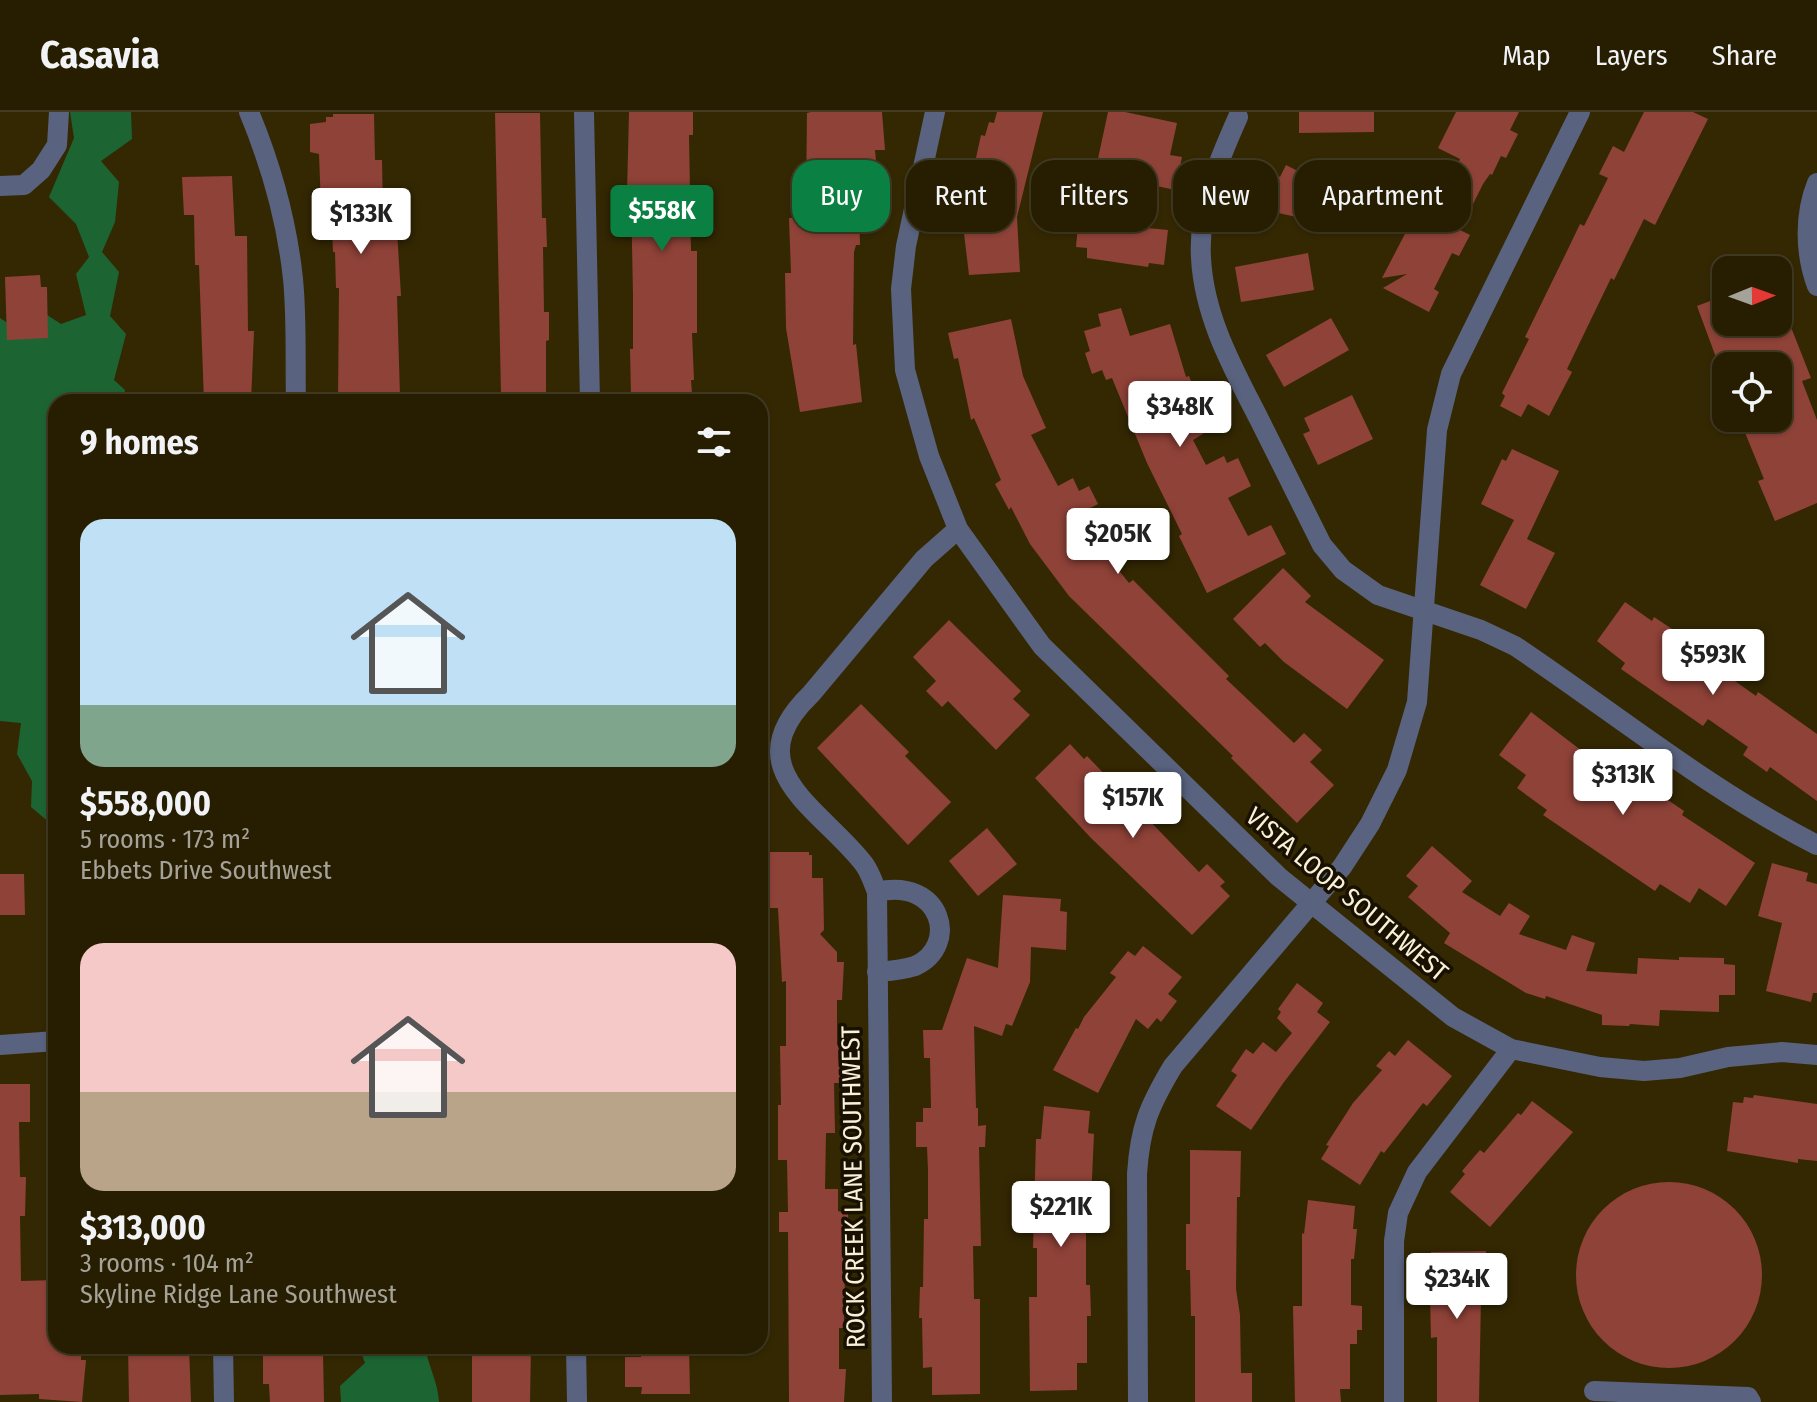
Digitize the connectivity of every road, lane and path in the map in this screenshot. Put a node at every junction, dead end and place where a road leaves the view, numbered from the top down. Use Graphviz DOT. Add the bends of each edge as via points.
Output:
graph roads {
  1 [pos="59,112"];
  2 [pos="249,112"];
  3 [pos="584,112"];
  4 [pos="935,112"];
  5 [pos="1580,112"];
  6 [pos="1238,117"];
  7 [pos="1817,183"];
  8 [pos="0,186"];
  9 [pos="1817,286"];
  10 [pos="296,394"];
  11 [pos="590,394"];
  12 [pos="958,529"];
  13 [pos="1425,612"];
  14 [pos="1817,845"];
  15 [pos="877,892"];
  16 [pos="1311,904"];
  17 [pos="877,972"];
  18 [pos="48,1042"];
  19 [pos="0,1045"];
  20 [pos="1511,1049"];
  21 [pos="1817,1055"];
  22 [pos="223,1354"];
  23 [pos="576,1354"];
  24 [pos="1594,1391"];
  25 [pos="224,1402"];
  26 [pos="577,1402"];
  27 [pos="882,1402"];
  28 [pos="1138,1402"];
  29 [pos="1394,1402"];
  30 [pos="1751,1402"];
  1 -- 8 [label="street" via="57,145 41,170 24,185"];
  2 -- 10 [label="street" via="289,245"];
  3 -- 11 [label="street"];
  4 -- 12 [label="street, VISTA LOOP SOUTHWEST" via="906,246 901,328 905,370 929,456"];
  5 -- 13 [label="street" via="1451,374 1437,430"];
  6 -- 13 [label="street" via="1209,191 1200,257 1207,304 1222,346 1322,545 1343,570 1378,595"];
  7 -- 9 [label="street" via="1808,234"];
  12 -- 15 [label="street, ROCK CREEK LANE SOUTHWEST" via="924,559 782,730 785,775 867,867"];
  12 -- 16 [label="street, VISTA LOOP SOUTHWEST" via="1042,646"];
  13 -- 14 [label="street" via="1515,646 1709,782"];
  13 -- 16 [label="street" via="1417,702 1397,770 1363,835"];
  15 -- 17 [label="street, ROCK CREEK LANE SOUTHWEST"];
  15 -- 17 [label="street" via="901,888 921,895 932,905 939,930 927,958 903,969"];
  16 -- 20 [label="street, VISTA LOOP SOUTHWEST" via="1453,1017"];
  16 -- 28 [label="street" via="1173,1066 1151,1102 1139,1139 1137,1174"];
  17 -- 27 [label="street, ROCK CREEK LANE SOUTHWEST"];
  18 -- 19 [label="street"];
  20 -- 21 [label="street, VISTA LOOP SOUTHWEST" via="1644,1071 1782,1052"];
  20 -- 29 [label="street" via="1417,1172 1398,1213"];
  22 -- 25 [label="street"];
  23 -- 26 [label="street"];
  24 -- 30 [label="street" via="1748,1397"];
}
